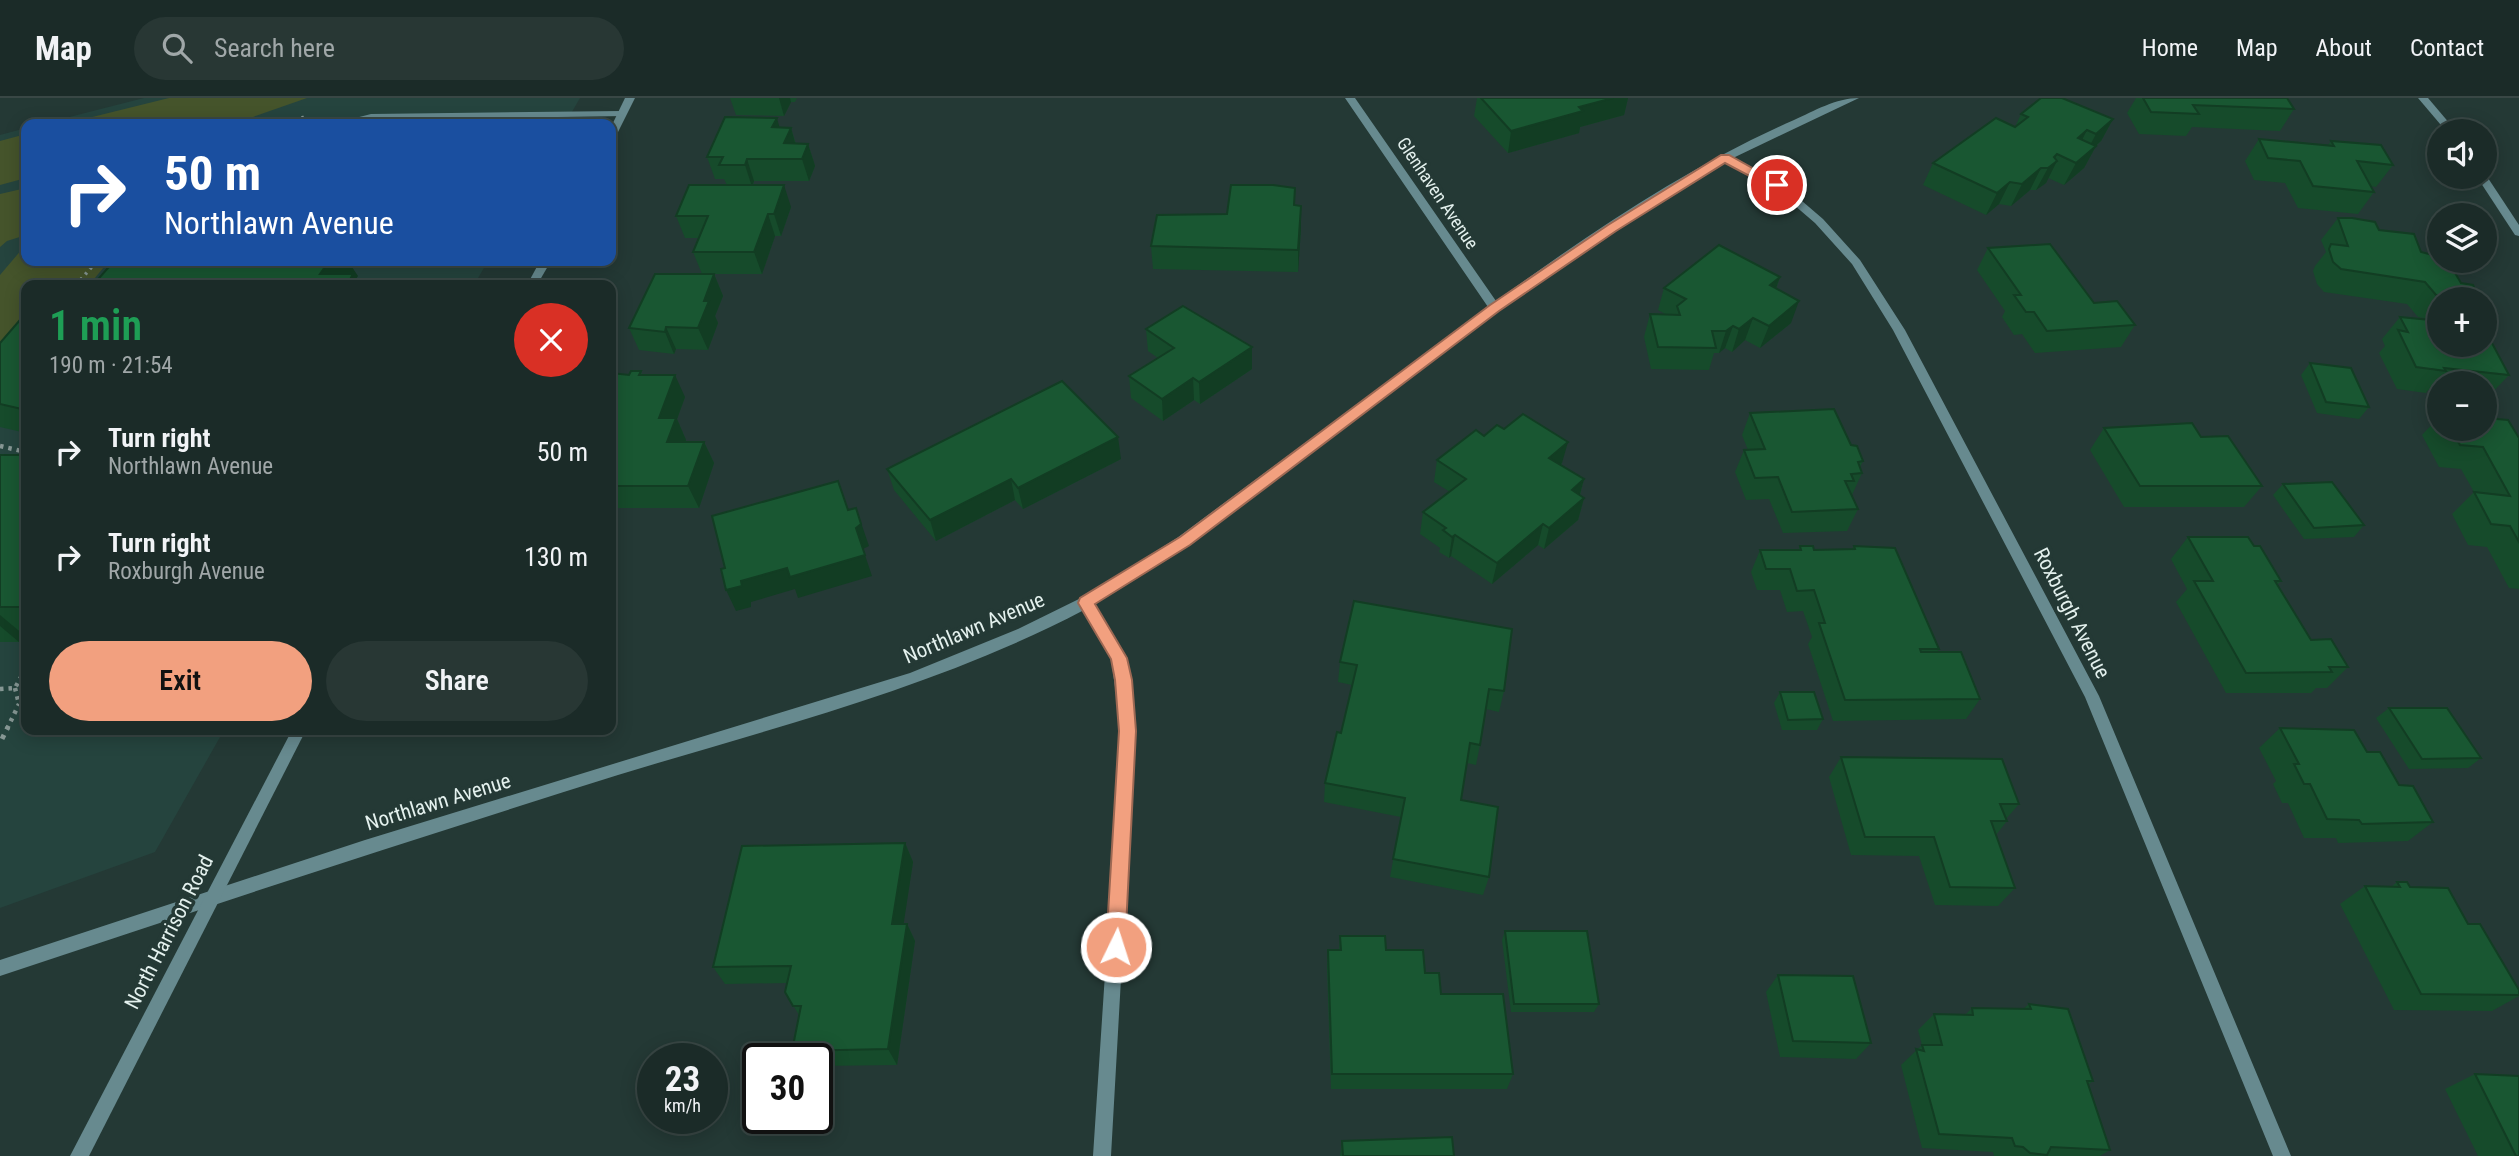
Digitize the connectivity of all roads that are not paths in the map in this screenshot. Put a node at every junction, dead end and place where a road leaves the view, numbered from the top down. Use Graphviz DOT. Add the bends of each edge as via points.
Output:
graph roads {
  1 [pos="630,98"];
  2 [pos="1350,98"];
  3 [pos="1854,98"];
  4 [pos="2423,98"];
  5 [pos="622,114"];
  6 [pos="361,119"];
  7 [pos="2441,119"];
  8 [pos="616,126"];
  9 [pos="1725,158"];
  10 [pos="2490,189"];
  11 [pos="2519,233"];
  12 [pos="1495,308"];
  13 [pos="1086,603"];
  14 [pos="296,735"];
  15 [pos="213,896"];
  16 [pos="0,968"];
  17 [pos="79,1156"];
  18 [pos="1102,1156"];
  19 [pos="2282,1156"];
  1 -- 5 [label="street"];
  2 -- 12 [label="street, Glenhaven Avenue"];
  3 -- 9 [label="street, Northlawn Avenue"];
  4 -- 7 [label="street"];
  5 -- 6 [label="street"];
  5 -- 8 [label="street"];
  9 -- 12 [label="street, Northlawn Avenue"];
  9 -- 19 [label="street, Roxburgh Avenue" via="1777,185 1819,221 1856,262 1899,330 2092,696"];
  10 -- 11 [label="street"];
  12 -- 13 [label="street, Northlawn Avenue" via="1185,541"];
  13 -- 15 [label="street, Northlawn Avenue" via="913,678"];
  13 -- 18 [label="street" via="1118,658 1128,731"];
  14 -- 15 [label="street, North Harrison Road"];
  15 -- 16 [label="street, Northlawn Avenue"];
  15 -- 17 [label="street, North Harrison Road"];
}
